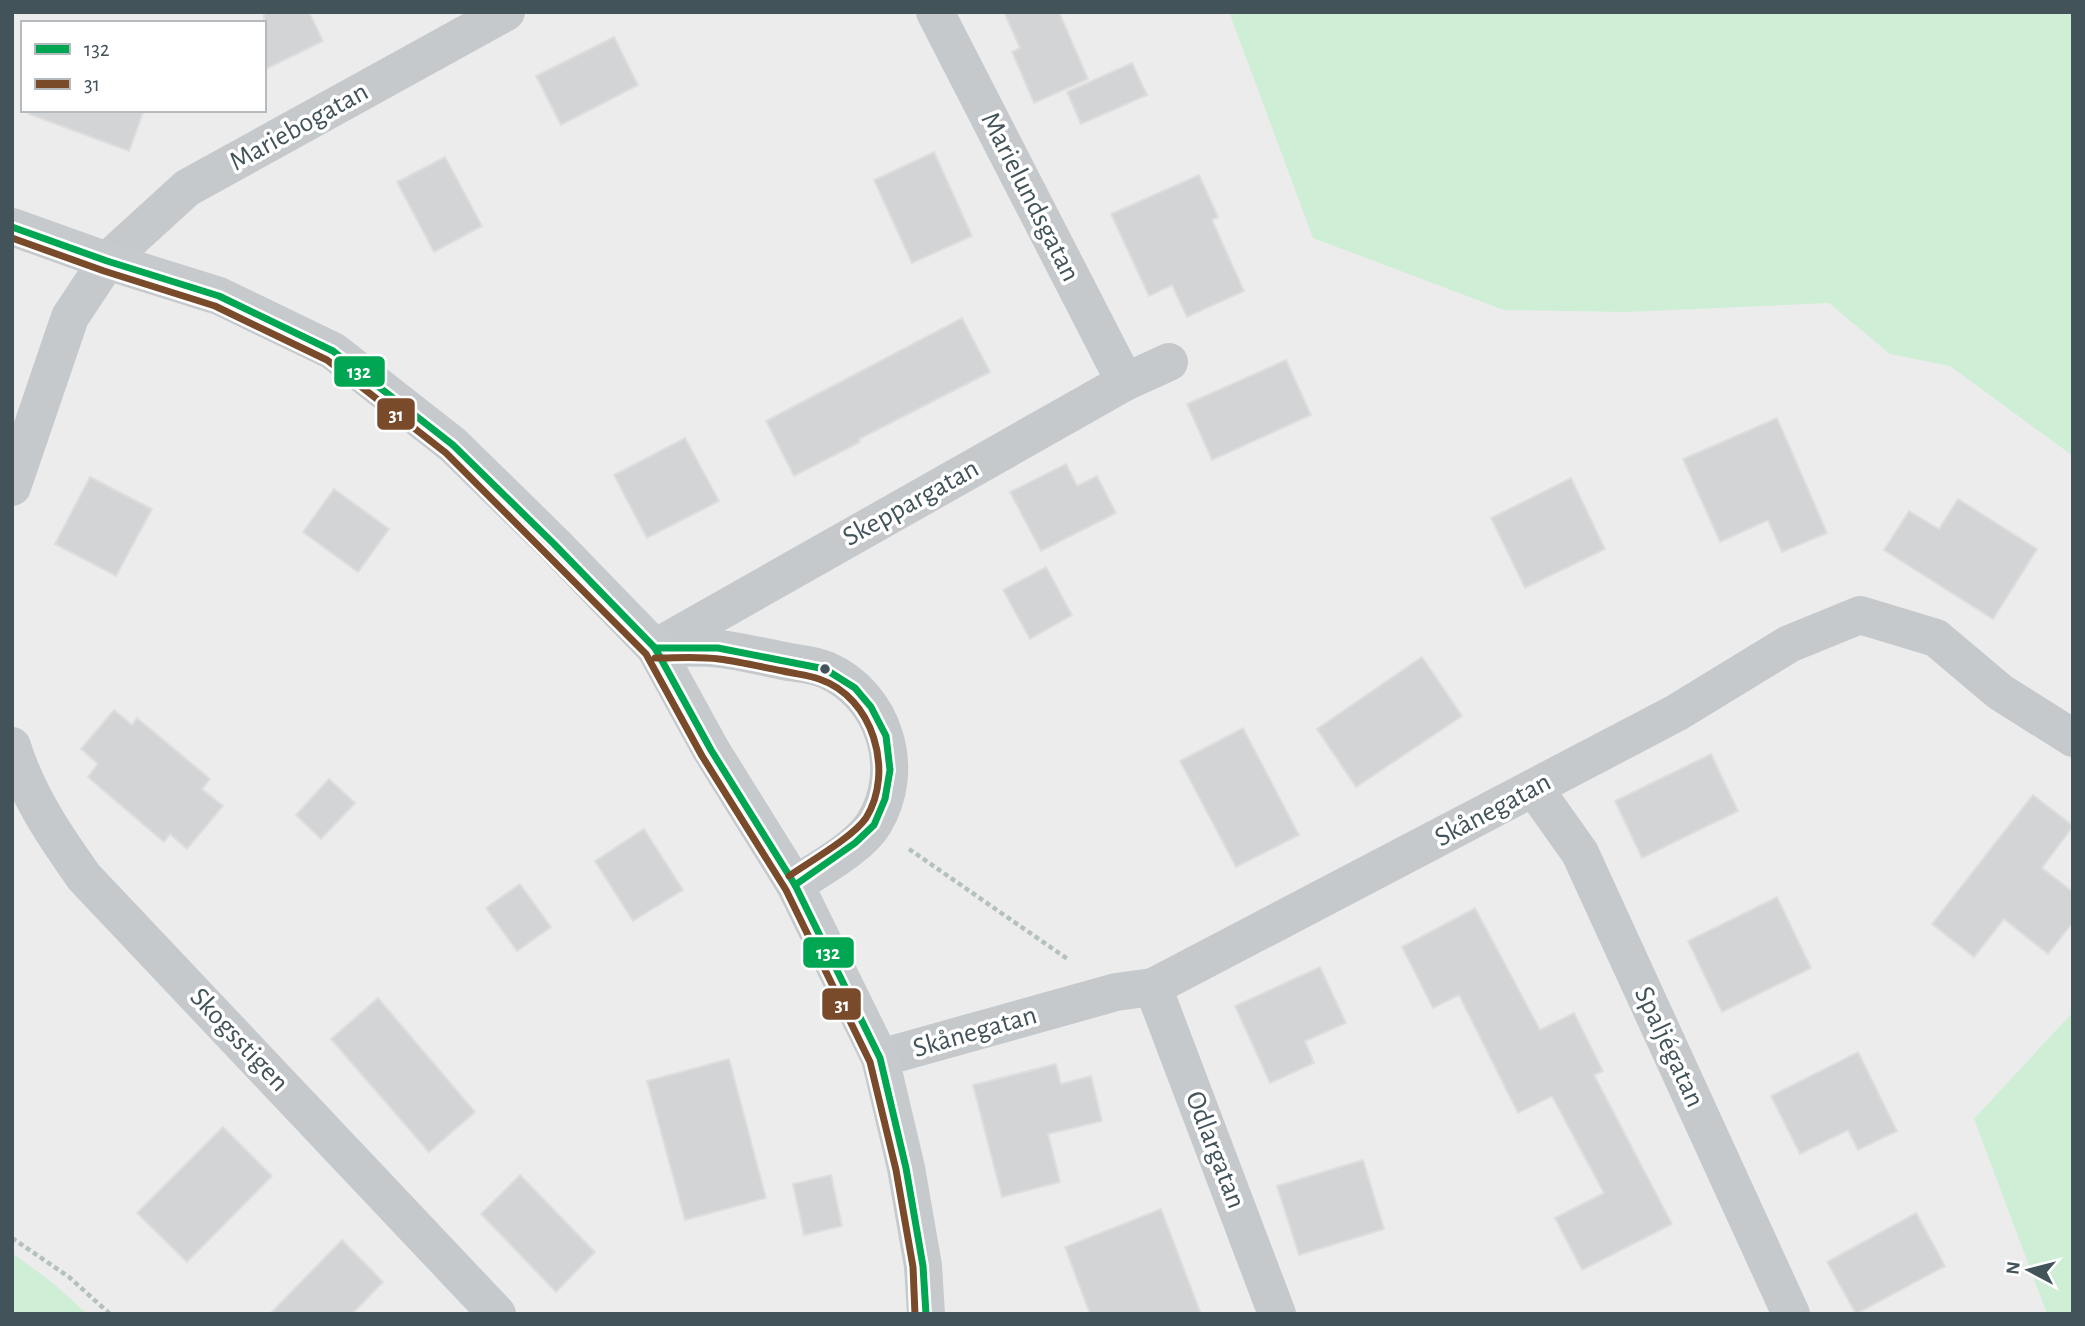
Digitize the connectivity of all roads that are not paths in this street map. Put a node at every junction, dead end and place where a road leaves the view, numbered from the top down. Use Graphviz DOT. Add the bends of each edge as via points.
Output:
graph roads {
  1 [pos="506,12"];
  2 [pos="935,12"];
  3 [pos="12,227"];
  4 [pos="107,261"];
  5 [pos="1169,362"];
  6 [pos="1125,382"];
  7 [pos="12,487"];
  8 [pos="655,648"];
  9 [pos="2073,738"];
  10 [pos="12,746"];
  11 [pos="1534,789"];
  12 [pos="795,886"];
  13 [pos="1153,987"];
  14 [pos="880,1058"];
  15 [pos="497,1314"];
  16 [pos="926,1314"];
  17 [pos="1277,1314"];
  18 [pos="1791,1314"];
  1 -- 4 [label="street, Mariebogatan" via="187,188"];
  2 -- 6 [label="street, Marielundsgatan"];
  3 -- 4 [label="street"];
  4 -- 7 [label="street" via="70,317"];
  4 -- 8 [label="street" via="219,296 333,351 453,445"];
  5 -- 6 [label="street, Skeppargatan"];
  6 -- 8 [label="street, Skeppargatan"];
  8 -- 12 [label="street" via="710,750"];
  8 -- 12 [label="street" via="718,648 825,669 855,688 871,707 886,736 890,770 874,825"];
  9 -- 11 [label="street, Skånegatan" via="2000,692 1936,638 1860,615 1789,644 1676,713"];
  10 -- 15 [label="street, Skogsstigen" via="47,825 84,877"];
  11 -- 13 [label="street, Skånegatan"];
  11 -- 18 [label="street, Spaljégatan" via="1580,853"];
  12 -- 14 [label="street"];
  13 -- 14 [label="street, Skånegatan" via="1116,992"];
  13 -- 17 [label="street, Odlargatan"];
  14 -- 16 [label="street" via="906,1168 923,1266"];
}
